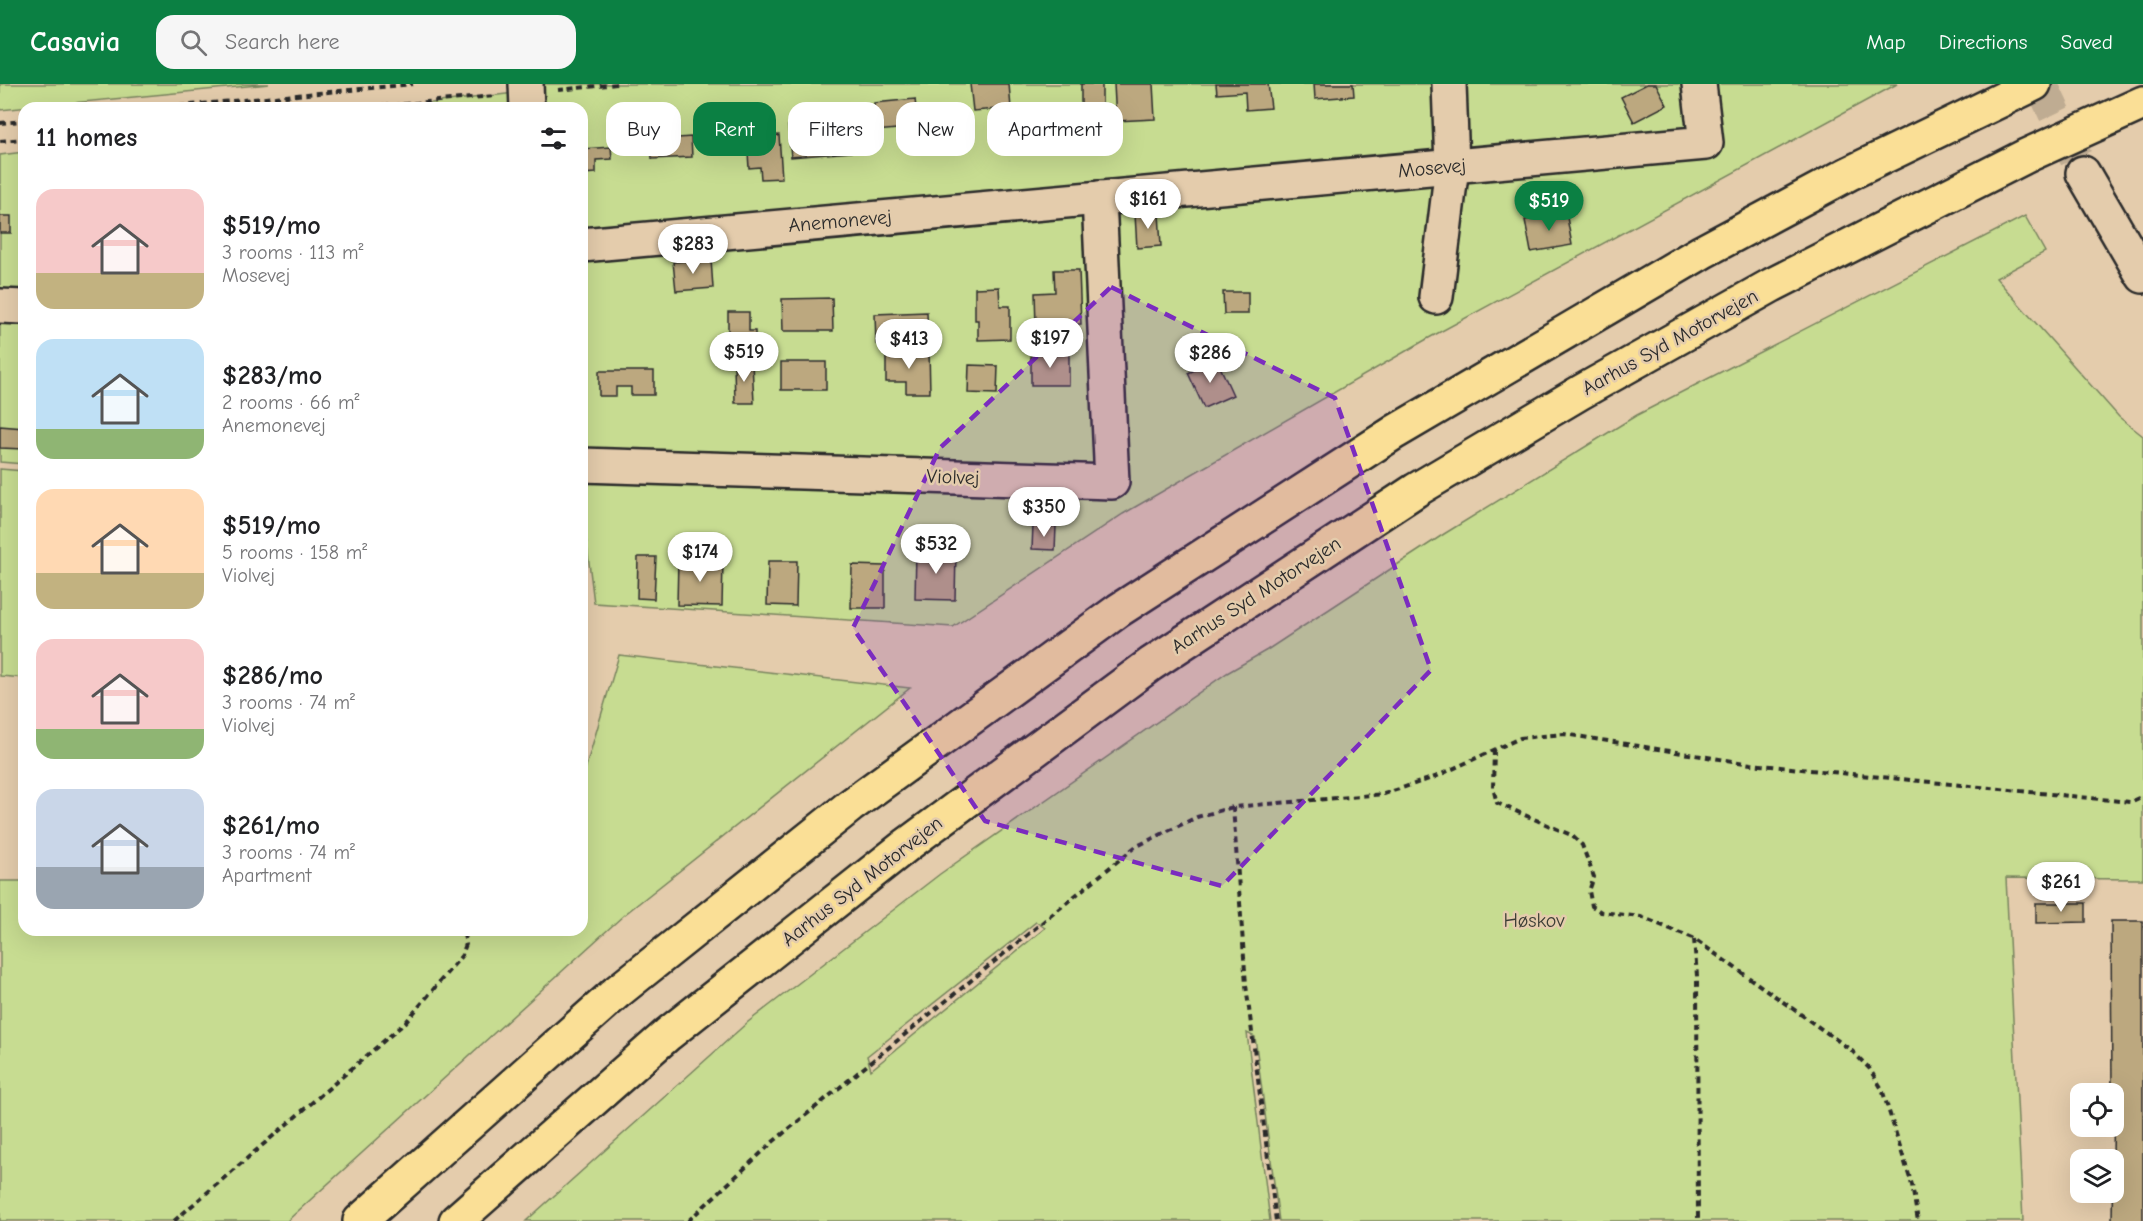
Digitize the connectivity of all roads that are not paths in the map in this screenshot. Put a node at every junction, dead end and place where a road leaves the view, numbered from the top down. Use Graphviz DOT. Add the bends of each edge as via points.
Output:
graph roads {
  1 [pos="1449,84"];
  2 [pos="1700,84"];
  3 [pos="2034,84"];
  4 [pos="2143,103"];
  5 [pos="1452,166"];
  6 [pos="2083,173"];
  7 [pos="1099,198"];
  8 [pos="588,244"];
  9 [pos="2143,276"];
  10 [pos="1436,297"];
  11 [pos="0,306"];
  12 [pos="18,307"];
  13 [pos="588,465"];
  14 [pos="360,1221"];
  15 [pos="456,1221"];
  1 -- 5 [label="street"];
  2 -- 5 [label="street, Mosevej" via="1706,143"];
  3 -- 14 [label="highway" via="1848,174 1702,252 1395,432 1119,610 850,806 636,977"];
  4 -- 15 [label="highway, Aarhus Syd Motorvejen" via="2028,155 1772,285 1611,375 1416,490 1171,651 908,844 668,1034"];
  5 -- 7 [label="street, Mosevej"];
  5 -- 10 [label="street"];
  6 -- 9 [label="street"];
  7 -- 8 [label="street, Anemonevej"];
  7 -- 13 [label="street, Violvej" via="1112,482"];
  11 -- 12 [label="street"];
}
